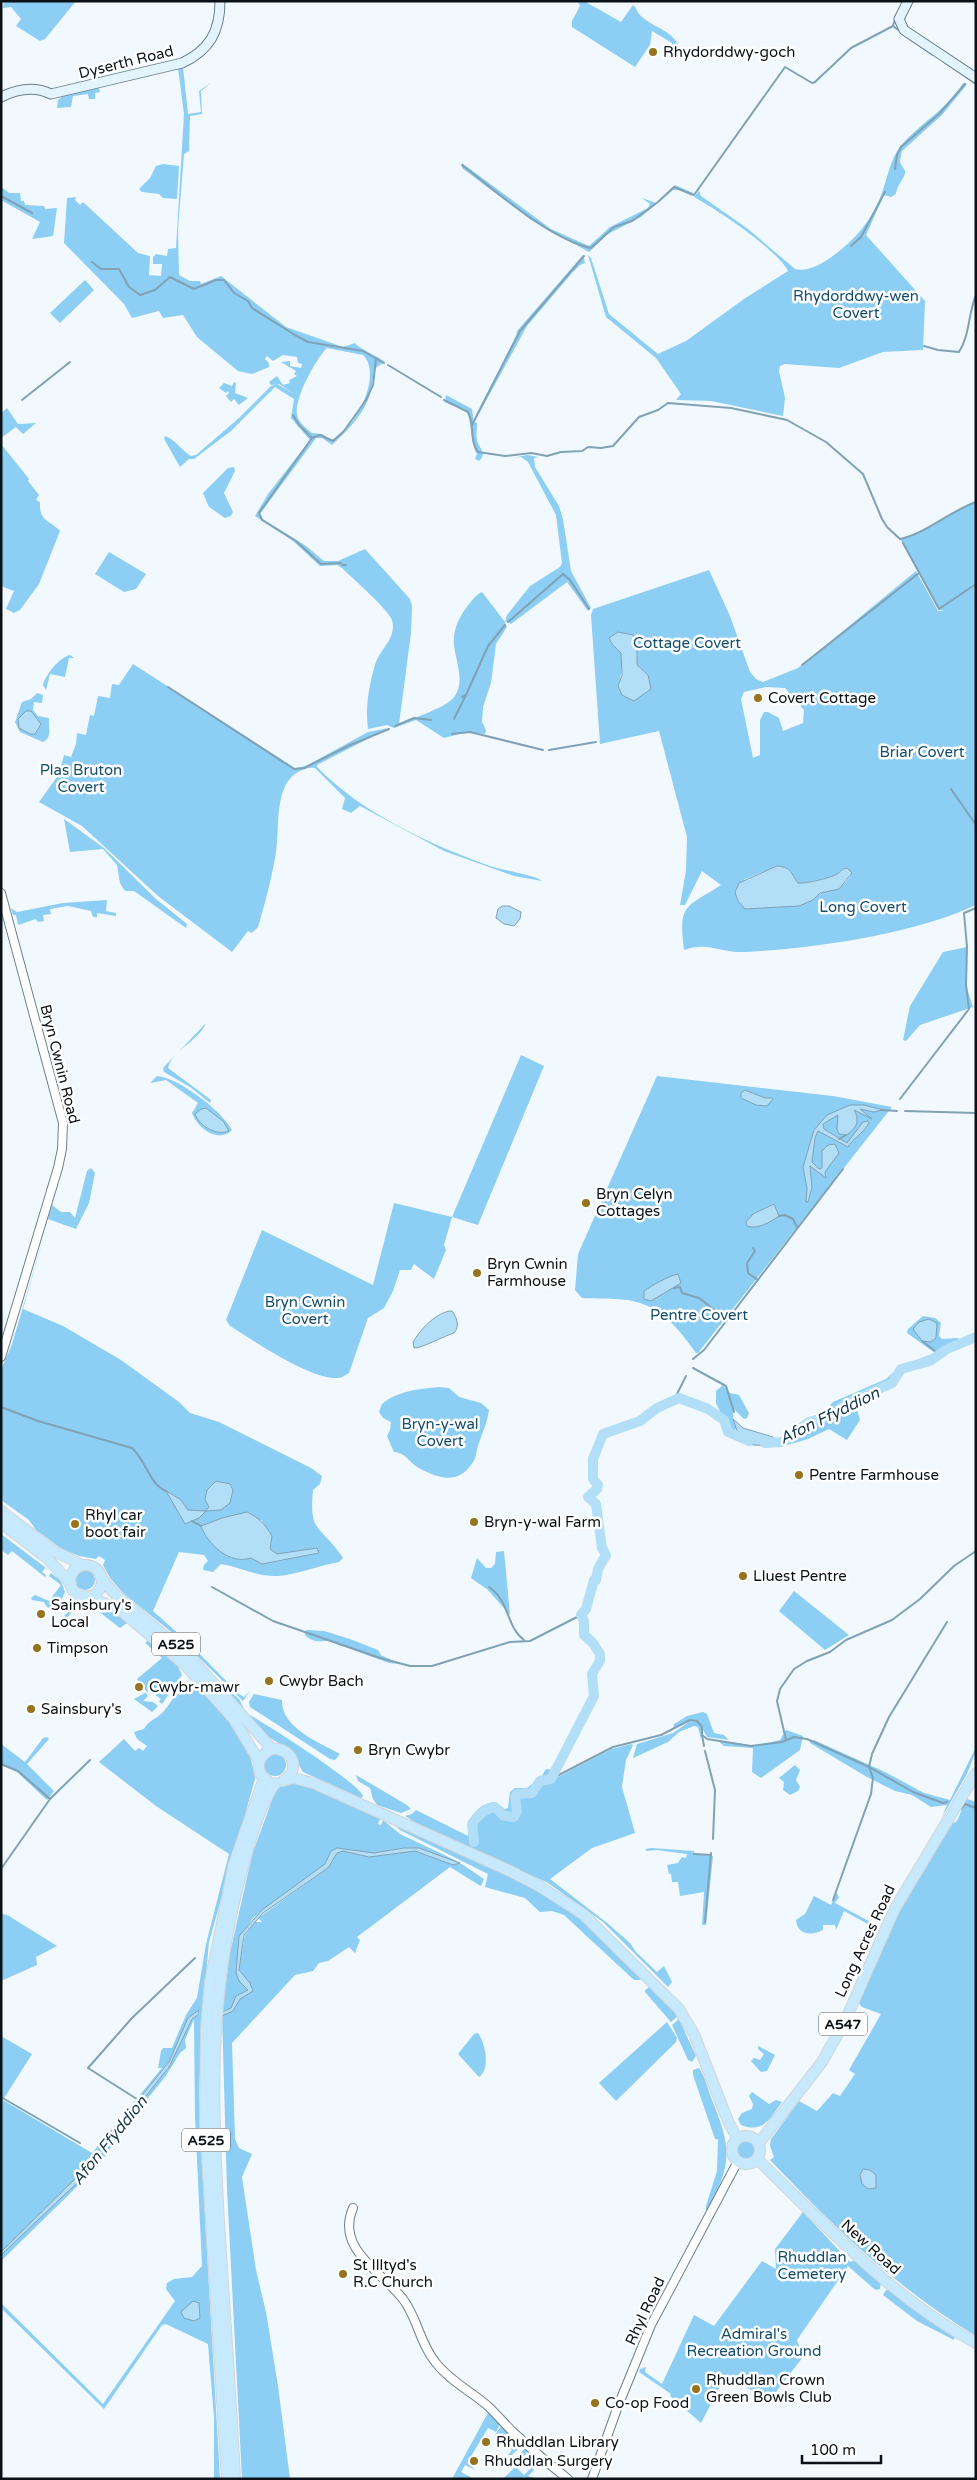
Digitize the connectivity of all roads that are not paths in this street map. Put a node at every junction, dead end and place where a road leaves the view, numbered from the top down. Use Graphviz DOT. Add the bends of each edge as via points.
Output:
graph roads {
  1 [pos="220,1"];
  2 [pos="908,1"];
  3 [pos="976,78"];
  4 [pos="1,97"];
  5 [pos="1,893"];
  6 [pos="1,1357"];
  7 [pos="1,1511"];
  8 [pos="1,1523"];
  9 [pos="82,1565"];
  10 [pos="101,1578"];
  11 [pos="71,1584"];
  12 [pos="87,1596"];
  13 [pos="272,1749"];
  14 [pos="259,1761"];
  15 [pos="293,1769"];
  16 [pos="976,1773"];
  17 [pos="264,1778"];
  18 [pos="286,1780"];
  19 [pos="275,1783"];
  20 [pos="313,1783"];
  21 [pos="737,2138"];
  22 [pos="759,2143"];
  23 [pos="758,2159"];
  24 [pos="738,2162"];
  25 [pos="352,2208"];
  26 [pos="976,2343"];
  27 [pos="227,2479"];
  28 [pos="235,2479"];
  29 [pos="568,2479"];
  30 [pos="592,2479"];
  1 -- 4 [label="main road, Dyserth Road" via="216,33 200,51 182,63 51,94 23,90"];
  2 -- 3 [label="main road" via="899,20 904,30"];
  5 -- 6 [label="street, Bryn Cwnin Road" via="63,1123 63,1136 58,1168"];
  7 -- 9 [label="main road, A525" via="54,1551"];
  8 -- 11 [label="main road, A525" via="48,1559"];
  9 -- 10 [label="main road, A525" via="96,1568"];
  9 -- 11 [label="main road" via="73,1572"];
  10 -- 12 [label="main road" via="100,1588"];
  10 -- 13 [label="main road, A525" via="115,1594 202,1669"];
  11 -- 12 [label="main road, A525" via="78,1595"];
  12 -- 14 [label="main road, A525" via="120,1610 185,1665 233,1718"];
  13 -- 14 [label="main road"];
  13 -- 15 [label="main road" via="278,1748 290,1755"];
  14 -- 17 [label="main road"];
  15 -- 18 [label="main road"];
  15 -- 20 [label="main road"];
  16 -- 22 [label="main road, Long Acres Road / A547" via="894,1910 845,2021 822,2062"];
  17 -- 19 [label="main road"];
  17 -- 27 [label="main road, A525" via="234,1864 210,1982 206,2028 205,2124"];
  18 -- 19 [label="main road"];
  18 -- 20 [label="main road" via="293,1778"];
  19 -- 28 [label="main road, A525" via="259,1816 238,1883 226,1939 214,2032 218,2205"];
  20 -- 21 [label="main road" via="508,1870 583,1914 679,2009 694,2034"];
  21 -- 22 [label="main road" via="749,2136"];
  21 -- 24 [label="main road" via="732,2152"];
  22 -- 23 [label="main road"];
  23 -- 24 [label="main road" via="748,2164"];
  23 -- 26 [label="main road, New Road" via="887,2284"];
  24 -- 30 [label="street, Rhyl Road" via="650,2325"];
  25 -- 29 [label="street" via="350,2230 355,2247 367,2264 402,2298 434,2362"];
}
